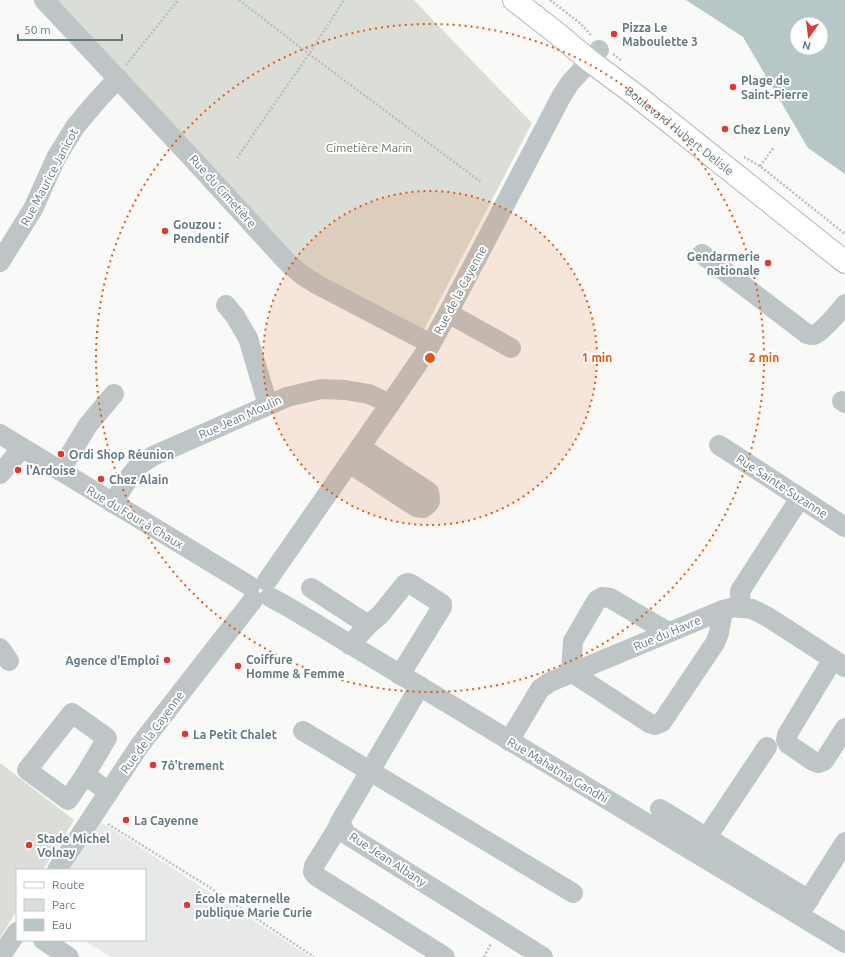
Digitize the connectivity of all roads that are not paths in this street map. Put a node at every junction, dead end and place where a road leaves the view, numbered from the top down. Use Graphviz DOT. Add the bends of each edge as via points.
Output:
graph roads {
  1 [pos="44,0"];
  2 [pos="514,0"];
  3 [pos="535,0"];
  4 [pos="598,50"];
  5 [pos="117,78"];
  6 [pos="841,247"];
  7 [pos="702,254"];
  8 [pos="0,262"];
  9 [pos="226,306"];
  10 [pos="843,311"];
  11 [pos="448,313"];
  12 [pos="431,344"];
  13 [pos="511,348"];
  14 [pos="114,394"];
  15 [pos="390,404"];
  16 [pos="268,405"];
  17 [pos="0,434"];
  18 [pos="719,445"];
  19 [pos="22,448"];
  20 [pos="60,471"];
  21 [pos="0,474"];
  22 [pos="800,498"];
  23 [pos="113,503"];
  24 [pos="845,527"];
  25 [pos="311,588"];
  26 [pos="260,591"];
  27 [pos="732,609"];
  28 [pos="368,626"];
  29 [pos="668,632"];
  30 [pos="350,645"];
  31 [pos="839,663"];
  32 [pos="571,672"];
  33 [pos="400,675"];
  34 [pos="420,686"];
  35 [pos="845,728"];
  36 [pos="304,731"];
  37 [pos="509,741"];
  38 [pos="767,748"];
  39 [pos="370,770"];
  40 [pos="85,775"];
  41 [pos="109,792"];
  42 [pos="660,809"];
  43 [pos="340,822"];
  44 [pos="707,837"];
  45 [pos="845,842"];
  46 [pos="59,869"];
  47 [pos="573,893"];
  48 [pos="804,907"];
  49 [pos="16,933"];
  50 [pos="45,941"];
  51 [pos="845,943"];
  52 [pos="516,950"];
  53 [pos="0,957"];
  54 [pos="69,957"];
  55 [pos="445,957"];
  56 [pos="543,957"];
  1 -- 5 [label="street, Rue du Cimetière"];
  2 -- 4 [label="main road, Boulevard Hubert Delisle" via="554,31"];
  3 -- 4 [label="main road"];
  4 -- 6 [label="main road, Boulevard Hubert Delisle" via="633,92"];
  4 -- 11 [label="street, Rue de la Cayenne" via="561,97"];
  5 -- 8 [label="street, Rue Maurice Janicot" via="75,127 56,158 33,209"];
  5 -- 12 [label="street, Rue du Cimetière" via="287,262 302,275 318,286"];
  7 -- 10 [label="street" via="807,334 820,331"];
  9 -- 16 [label="street" via="248,338"];
  11 -- 12 [label="street, Rue de la Cayenne"];
  11 -- 13 [label="street"];
  12 -- 15 [label="street, Rue de la Cayenne"];
  14 -- 20 [label="street" via="88,425"];
  15 -- 16 [label="street, Rue Jean Moulin" via="369,394 321,389 287,396"];
  15 -- 26 [label="street, Rue de la Cayenne"];
  16 -- 23 [label="street, Rue Jean Moulin" via="139,465"];
  17 -- 19 [label="street, Rue du Four à Chaux"];
  18 -- 22 [label="street, Rue Sainte-Suzanne"];
  19 -- 20 [label="street, Rue du Four à Chaux"];
  19 -- 21 [label="street"];
  20 -- 23 [label="street, Rue du Four à Chaux"];
  22 -- 24 [label="street, Rue Sainte-Suzanne"];
  22 -- 27 [label="street" via="740,591"];
  23 -- 26 [label="street, Rue du Four à Chaux"];
  25 -- 28 [label="street"];
  26 -- 30 [label="street, Rue Mahatma Gandhi"];
  26 -- 41 [label="street, Rue de la Cayenne" via="140,745"];
  27 -- 29 [label="street, Rue du Havre"];
  27 -- 31 [label="street" via="752,609 768,617"];
  27 -- 32 [label="street" via="715,643 662,722 655,725 649,724"];
  28 -- 30 [label="street"];
  28 -- 33 [label="street" via="408,583 442,604 441,610"];
  29 -- 32 [label="street, Rue du Havre"];
  29 -- 32 [label="street" via="610,598 602,597 597,600 573,641"];
  30 -- 33 [label="street, Rue Mahatma Gandhi"];
  31 -- 35 [label="street" via="786,740 788,744 818,763 824,761"];
  32 -- 37 [label="street, Rue du Havre" via="540,689"];
  33 -- 34 [label="street, Rue Mahatma Gandhi"];
  34 -- 37 [label="street, Rue Mahatma Gandhi"];
  34 -- 39 [label="street, Rue Jean Albany"];
  36 -- 39 [label="street"];
  37 -- 48 [label="street, Rue Mahatma Gandhi"];
  38 -- 44 [label="street"];
  39 -- 43 [label="street, Rue Jean Albany"];
  39 -- 47 [label="street"];
  40 -- 41 [label="street"];
  41 -- 46 [label="street, Rue de la Cayenne"];
  42 -- 44 [label="street"];
  43 -- 52 [label="street, Rue Jean Albany" via="346,834"];
  43 -- 55 [label="street" via="314,866 313,872 316,876"];
  44 -- 48 [label="street"];
  45 -- 48 [label="street"];
  48 -- 51 [label="street, Rue Mahatma Gandhi"];
  49 -- 53 [label="street"];
  50 -- 54 [label="street"];
  52 -- 56 [label="street, Rue Jean Albany"];
}
